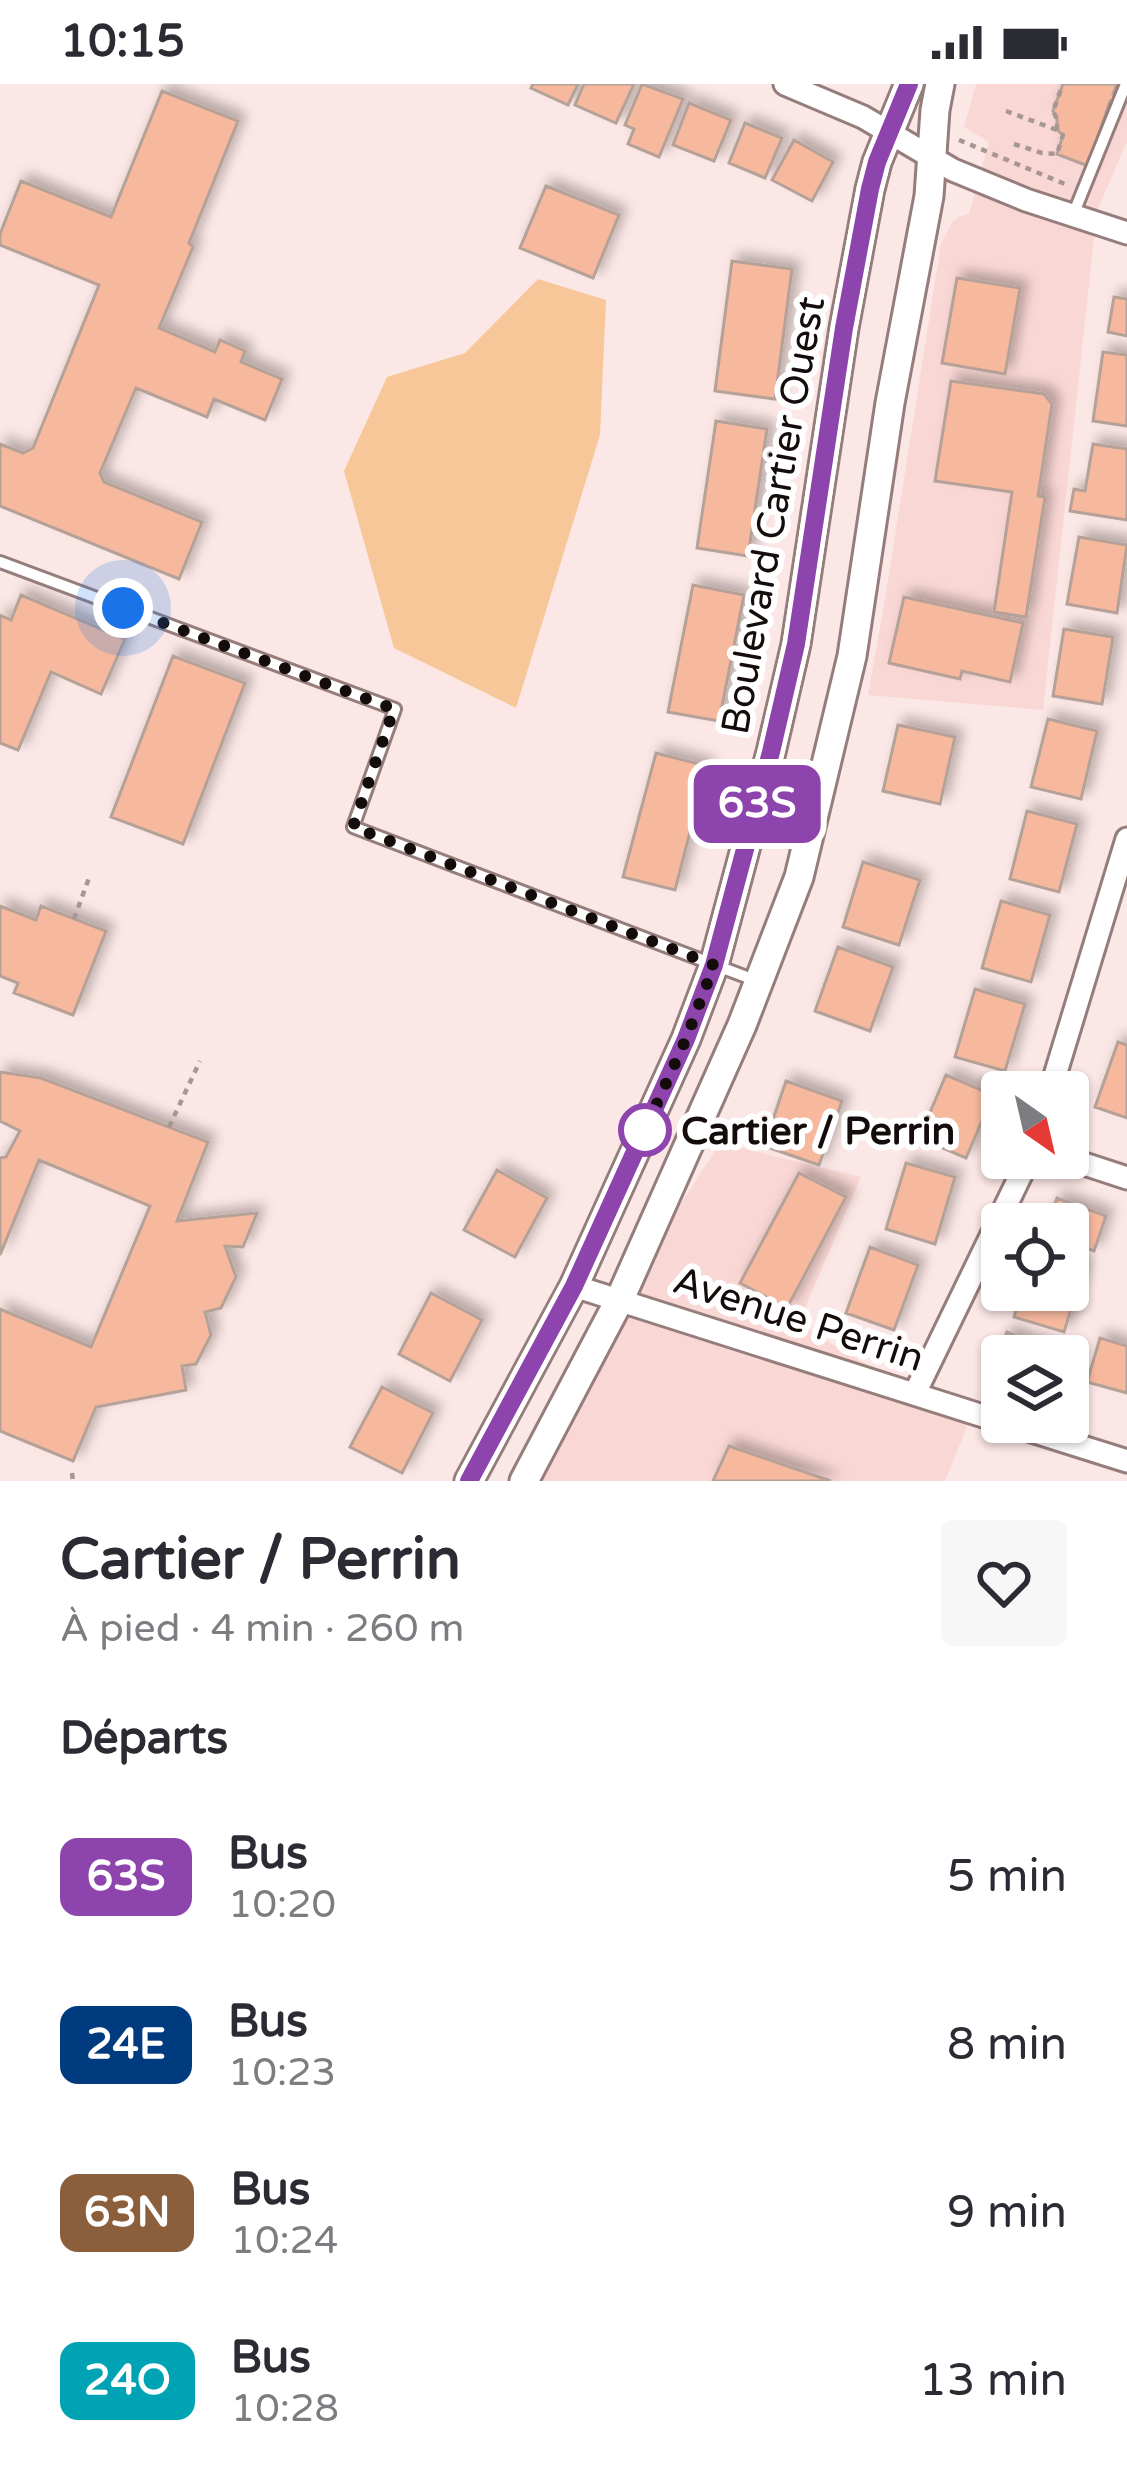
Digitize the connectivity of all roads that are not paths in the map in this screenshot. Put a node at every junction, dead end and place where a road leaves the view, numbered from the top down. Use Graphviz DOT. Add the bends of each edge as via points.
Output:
graph roads {
  1 [pos="785,84"];
  2 [pos="909,84"];
  3 [pos="940,84"];
  4 [pos="1126,84"];
  5 [pos="890,133"];
  6 [pos="932,159"];
  7 [pos="1073,214"];
  8 [pos="1127,233"];
  9 [pos="0,562"];
  10 [pos="1127,839"];
  11 [pos="714,965"];
  12 [pos="760,982"];
  13 [pos="1056,1071"];
  14 [pos="1089,1166"];
  15 [pos="1127,1178"];
  16 [pos="1018,1179"];
  17 [pos="574,1286"];
  18 [pos="620,1299"];
  19 [pos="915,1394"];
  20 [pos="981,1415"];
  21 [pos="1068,1443"];
  22 [pos="1127,1462"];
  23 [pos="469,1481"];
  24 [pos="524,1481"];
  1 -- 5 [label="street"];
  2 -- 5 [label="street, Boulevard Cartier Ouest"];
  3 -- 6 [label="street"];
  4 -- 7 [label="lane"];
  5 -- 6 [label="street"];
  5 -- 11 [label="street, Boulevard Cartier Ouest" via="858,246 796,644"];
  6 -- 7 [label="street"];
  6 -- 12 [label="street" via="852,656 799,877"];
  7 -- 8 [label="street"];
  9 -- 11 [label="lane" via="394,709 353,827"];
  10 -- 13 [label="street"];
  11 -- 12 [label="lane"];
  11 -- 17 [label="street, Boulevard Cartier Ouest"];
  12 -- 18 [label="street"];
  14 -- 15 [label="street"];
  16 -- 19 [label="street"];
  17 -- 18 [label="street, Avenue Perrin"];
  17 -- 23 [label="street, Boulevard Cartier Ouest"];
  18 -- 19 [label="street, Avenue Perrin"];
  18 -- 24 [label="street"];
  19 -- 20 [label="street, Avenue Perrin"];
  21 -- 22 [label="street, Avenue Perrin"];
}
